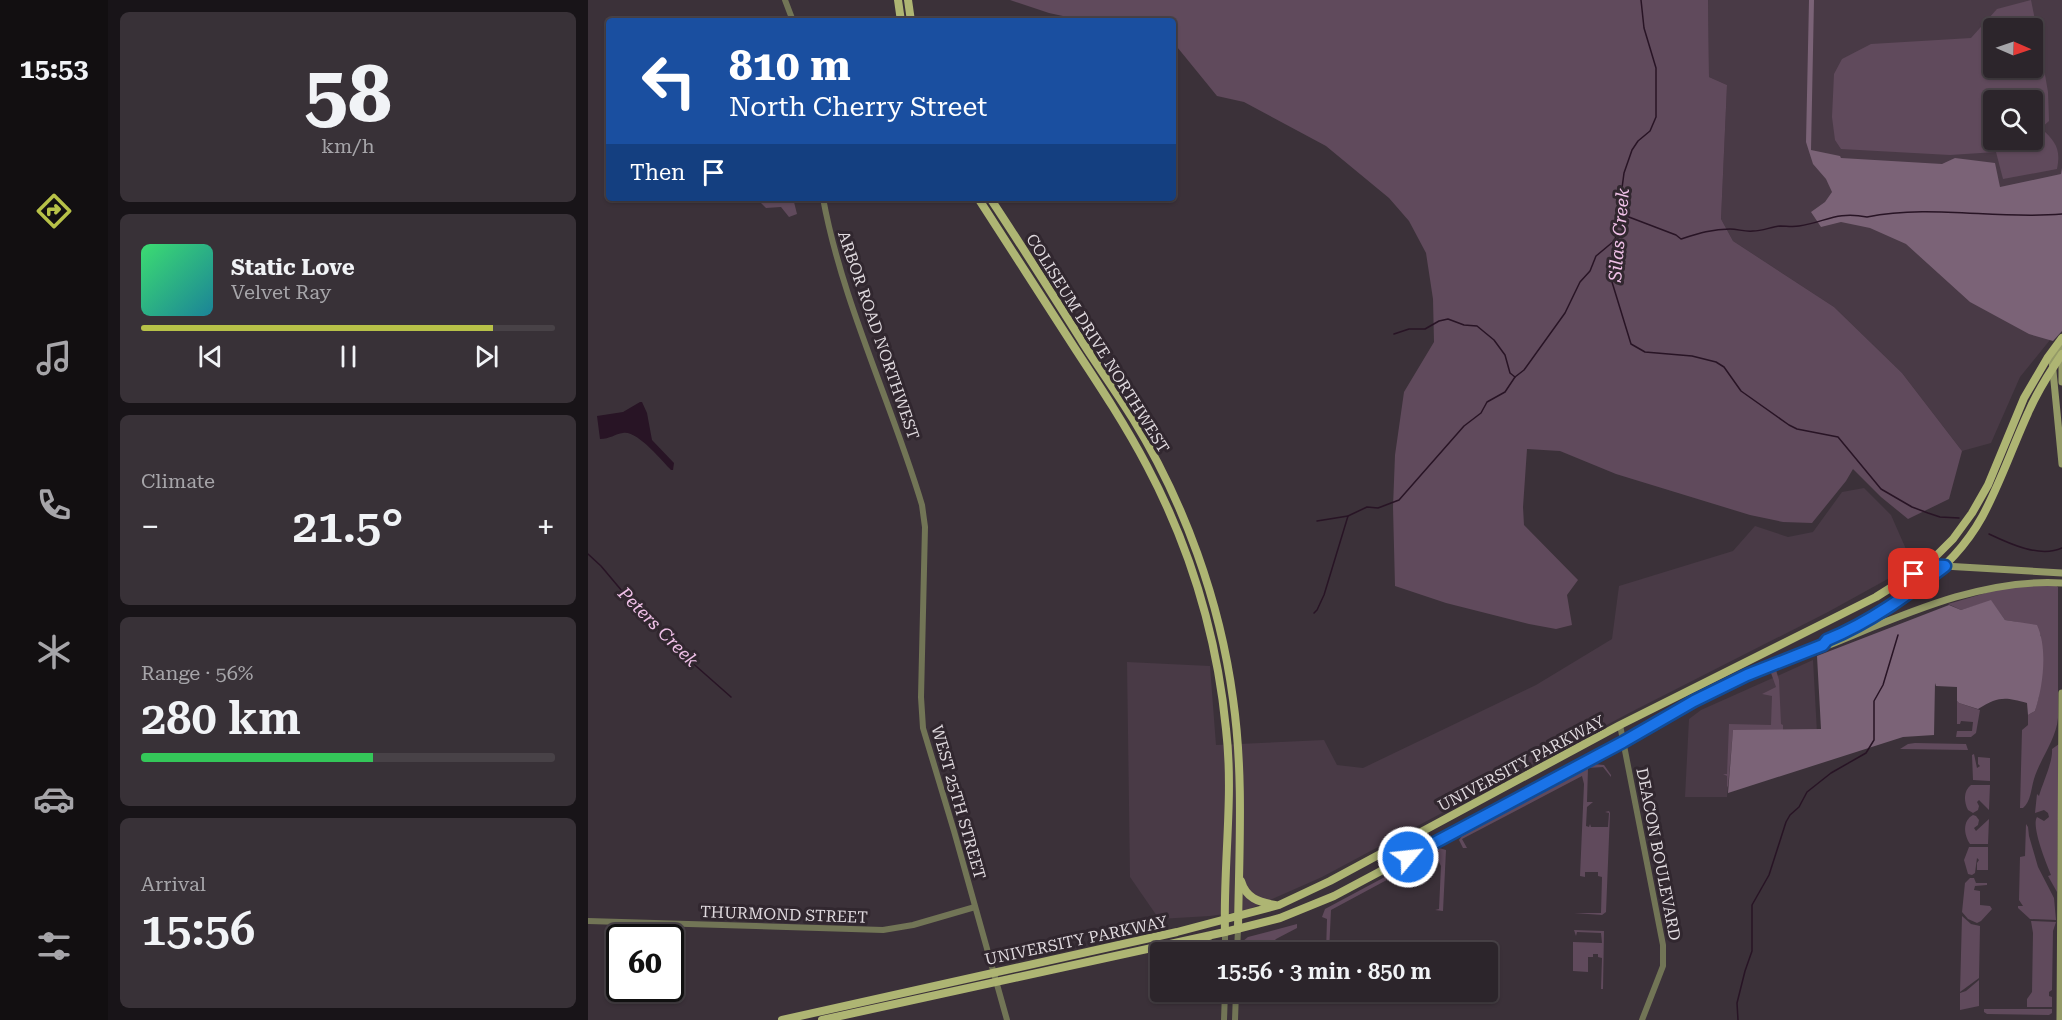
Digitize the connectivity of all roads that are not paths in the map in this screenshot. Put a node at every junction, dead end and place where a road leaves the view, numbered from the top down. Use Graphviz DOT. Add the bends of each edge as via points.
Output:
graph roads {
  1 [pos="785,0"];
  2 [pos="898,0"];
  3 [pos="908,0"];
  4 [pos="792,18"];
  5 [pos="901,18"];
  6 [pos="911,18"];
  7 [pos="824,201"];
  8 [pos="980,201"];
  9 [pos="992,201"];
  10 [pos="2062,338"];
  11 [pos="2062,345"];
  12 [pos="2062,354"];
  13 [pos="2062,359"];
  14 [pos="2053,367"];
  15 [pos="2062,382"];
  16 [pos="2062,464"];
  17 [pos="915,480"];
  18 [pos="1927,565"];
  19 [pos="1945,566"];
  20 [pos="2062,573"];
  21 [pos="2062,583"];
  22 [pos="1823,645"];
  23 [pos="2062,693"];
  24 [pos="1620,725"];
  25 [pos="1623,742"];
  26 [pos="1474,804"];
  27 [pos="1481,817"];
  28 [pos="1228,847"];
  29 [pos="1240,849"];
  30 [pos="1240,873"];
  31 [pos="1340,876"];
  32 [pos="1347,889"];
  33 [pos="1279,905"];
  34 [pos="975,907"];
  35 [pos="1238,918"];
  36 [pos="1225,920"];
  37 [pos="588,921"];
  38 [pos="1238,929"];
  39 [pos="1226,932"];
  40 [pos="1187,940"];
  41 [pos="1208,942"];
  42 [pos="1226,942"];
  43 [pos="1237,942"];
  44 [pos="993,972"];
  45 [pos="997,983"];
  46 [pos="1225,1002"];
  47 [pos="1236,1002"];
  48 [pos="782,1020"];
  49 [pos="822,1020"];
  50 [pos="1007,1020"];
  51 [pos="1224,1020"];
  52 [pos="1235,1020"];
  53 [pos="1642,1020"];
  54 [pos="2060,1020"];
  1 -- 4 [label="street"];
  2 -- 5 [label="main road"];
  3 -- 6 [label="main road"];
  7 -- 17 [label="street, ARBOR ROAD NORTHWEST" via="847,289"];
  8 -- 28 [label="main road, COLISEUM DRIVE NORTHWEST" via="1125,425 1183,547 1207,621 1223,698"];
  9 -- 29 [label="main road, COLISEUM DRIVE NORTHWEST" via="1133,420 1159,465 1193,543 1216,618 1233,697 1240,773"];
  10 -- 18 [label="main road, UNIVERSITY PARKWAY" via="2024,398 1977,506 1953,539"];
  11 -- 14 [label="main road" via="2053,359"];
  12 -- 14 [label="main road, UNIVERSITY PARKWAY"];
  13 -- 15 [label="main road"];
  14 -- 16 [label="main road"];
  14 -- 19 [label="main road, UNIVERSITY PARKWAY" via="2028,412 1982,516"];
  17 -- 34 [label="street, WEST 25TH STREET" via="925,527 923,728"];
  18 -- 19 [label="main road"];
  18 -- 24 [label="main road, UNIVERSITY PARKWAY" via="1876,597"];
  19 -- 20 [label="main road"];
  19 -- 22 [label="main road, UNIVERSITY PARKWAY" via="1881,612"];
  21 -- 22 [label="main road" via="2023,583 1980,590"];
  22 -- 25 [label="main road, UNIVERSITY PARKWAY" via="1736,680"];
  23 -- 54 [label="main road"];
  24 -- 25 [label="street, DEACON BOULEVARD"];
  24 -- 26 [label="main road, UNIVERSITY PARKWAY"];
  25 -- 27 [label="main road, UNIVERSITY PARKWAY"];
  25 -- 53 [label="street, DEACON BOULEVARD" via="1663,945 1663,966"];
  26 -- 27 [label="main road"];
  26 -- 31 [label="main road, UNIVERSITY PARKWAY"];
  27 -- 32 [label="main road, UNIVERSITY PARKWAY"];
  28 -- 29 [label="main road"];
  28 -- 36 [label="main road, COLISEUM DRIVE NORTHWEST"];
  29 -- 30 [label="main road, COLISEUM DRIVE NORTHWEST"];
  30 -- 33 [label="main road" via="1242,884 1253,898"];
  30 -- 35 [label="main road, COLISEUM DRIVE NORTHWEST"];
  31 -- 32 [label="main road"];
  31 -- 33 [label="main road, UNIVERSITY PARKWAY"];
  32 -- 38 [label="main road, UNIVERSITY PARKWAY" via="1280,918"];
  33 -- 35 [label="main road, UNIVERSITY PARKWAY"];
  34 -- 37 [label="street, THURMOND STREET" via="883,930"];
  34 -- 44 [label="street, WEST 25TH STREET"];
  35 -- 36 [label="main road, UNIVERSITY PARKWAY"];
  35 -- 38 [label="main road, COLISEUM DRIVE NORTHWEST"];
  36 -- 39 [label="main road, COLISEUM DRIVE NORTHWEST"];
  36 -- 44 [label="main road, UNIVERSITY PARKWAY"];
  38 -- 39 [label="main road, UNIVERSITY PARKWAY"];
  38 -- 43 [label="street"];
  39 -- 40 [label="main road, UNIVERSITY PARKWAY"];
  39 -- 42 [label="street"];
  40 -- 41 [label="main road"];
  40 -- 45 [label="main road, UNIVERSITY PARKWAY"];
  44 -- 45 [label="street, WEST 25TH STREET"];
  44 -- 48 [label="main road, UNIVERSITY PARKWAY"];
  45 -- 49 [label="main road, UNIVERSITY PARKWAY"];
  45 -- 50 [label="street, WEST 25TH STREET"];
  46 -- 51 [label="street"];
  47 -- 52 [label="street"];
}
